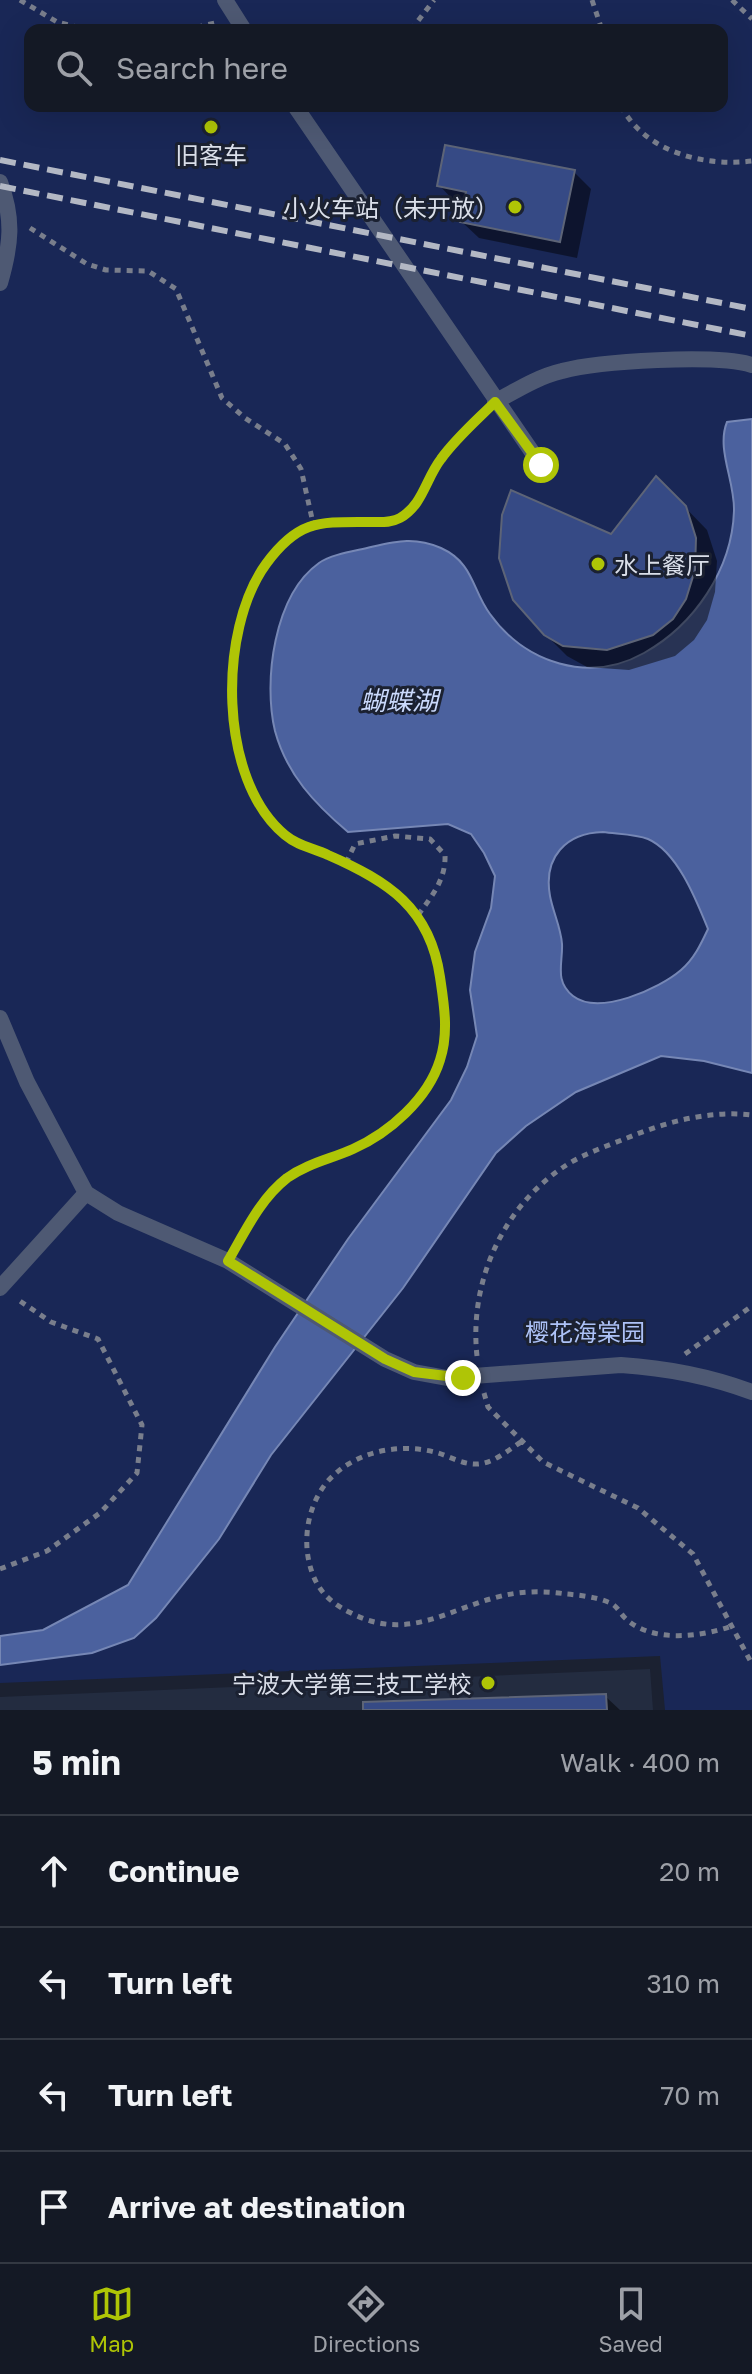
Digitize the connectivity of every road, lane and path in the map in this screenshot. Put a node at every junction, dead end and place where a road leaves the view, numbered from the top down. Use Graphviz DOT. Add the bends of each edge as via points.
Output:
graph roads {
  1 [pos="20,0"];
  2 [pos="225,0"];
  3 [pos="434,0"];
  4 [pos="592,0"];
  5 [pos="732,0"];
  6 [pos="752,19"];
  7 [pos="65,24"];
  8 [pos="240,24"];
  9 [pos="416,24"];
  10 [pos="600,24"];
  11 [pos="299,112"];
  12 [pos="626,112"];
  13 [pos="752,161"];
  14 [pos="0,182"];
  15 [pos="11,211"];
  16 [pos="0,283"];
  17 [pos="752,365"];
  18 [pos="495,402"];
  19 [pos="541,465"];
  20 [pos="313,523"];
  21 [pos="346,863"];
  22 [pos="418,915"];
  23 [pos="0,1018"];
  24 [pos="86,1193"];
  25 [pos="228,1261"];
  26 [pos="2,1286"];
  27 [pos="752,1306"];
  28 [pos="666,1369"];
  29 [pos="752,1392"];
  30 [pos="521,1442"];
  31 [pos="0,1569"];
  32 [pos="729,1627"];
  1 -- 7 [label="path"];
  2 -- 8 [label="lane"];
  3 -- 9 [label="path"];
  4 -- 10 [label="path"];
  5 -- 6 [label="path"];
  11 -- 18 [label="lane"];
  12 -- 13 [label="path" via="642,134 660,145 701,160"];
  14 -- 15 [label="lane"];
  15 -- 16 [label="lane"];
  15 -- 20 [label="path" via="42,239 87,264 148,271 176,289 222,398 285,444 301,469"];
  17 -- 18 [label="lane" via="690,359 564,370"];
  18 -- 19 [label="lane"];
  18 -- 20 [label="path" via="446,452 419,501 401,518"];
  20 -- 21 [label="path" via="294,534 252,586 232,675 233,718 240,753 266,812 299,845"];
  21 -- 22 [label="path" via="388,886"];
  21 -- 22 [label="path" via="355,844 404,835 430,839 445,855 445,864 438,888"];
  22 -- 25 [label="path" via="437,958 445,1005 441,1060 430,1082 383,1133 286,1179 263,1201"];
  23 -- 24 [label="lane"];
  24 -- 25 [label="lane" via="118,1213"];
  24 -- 26 [label="lane"];
  25 -- 28 [label="lane" via="414,1372 447,1378 621,1365"];
  26 -- 31 [label="path" via="51,1322 98,1339 142,1425 137,1473 100,1513 47,1551"];
  27 -- 28 [label="path"];
  28 -- 29 [label="lane"];
  30 -- 32 [label="path" via="483,1464 418,1448 387,1448 328,1481 305,1534 317,1587 357,1616 389,1625 413,1625 506,1595 540,1592 607,1601 626,1619 652,1632 703,1636"];
}
